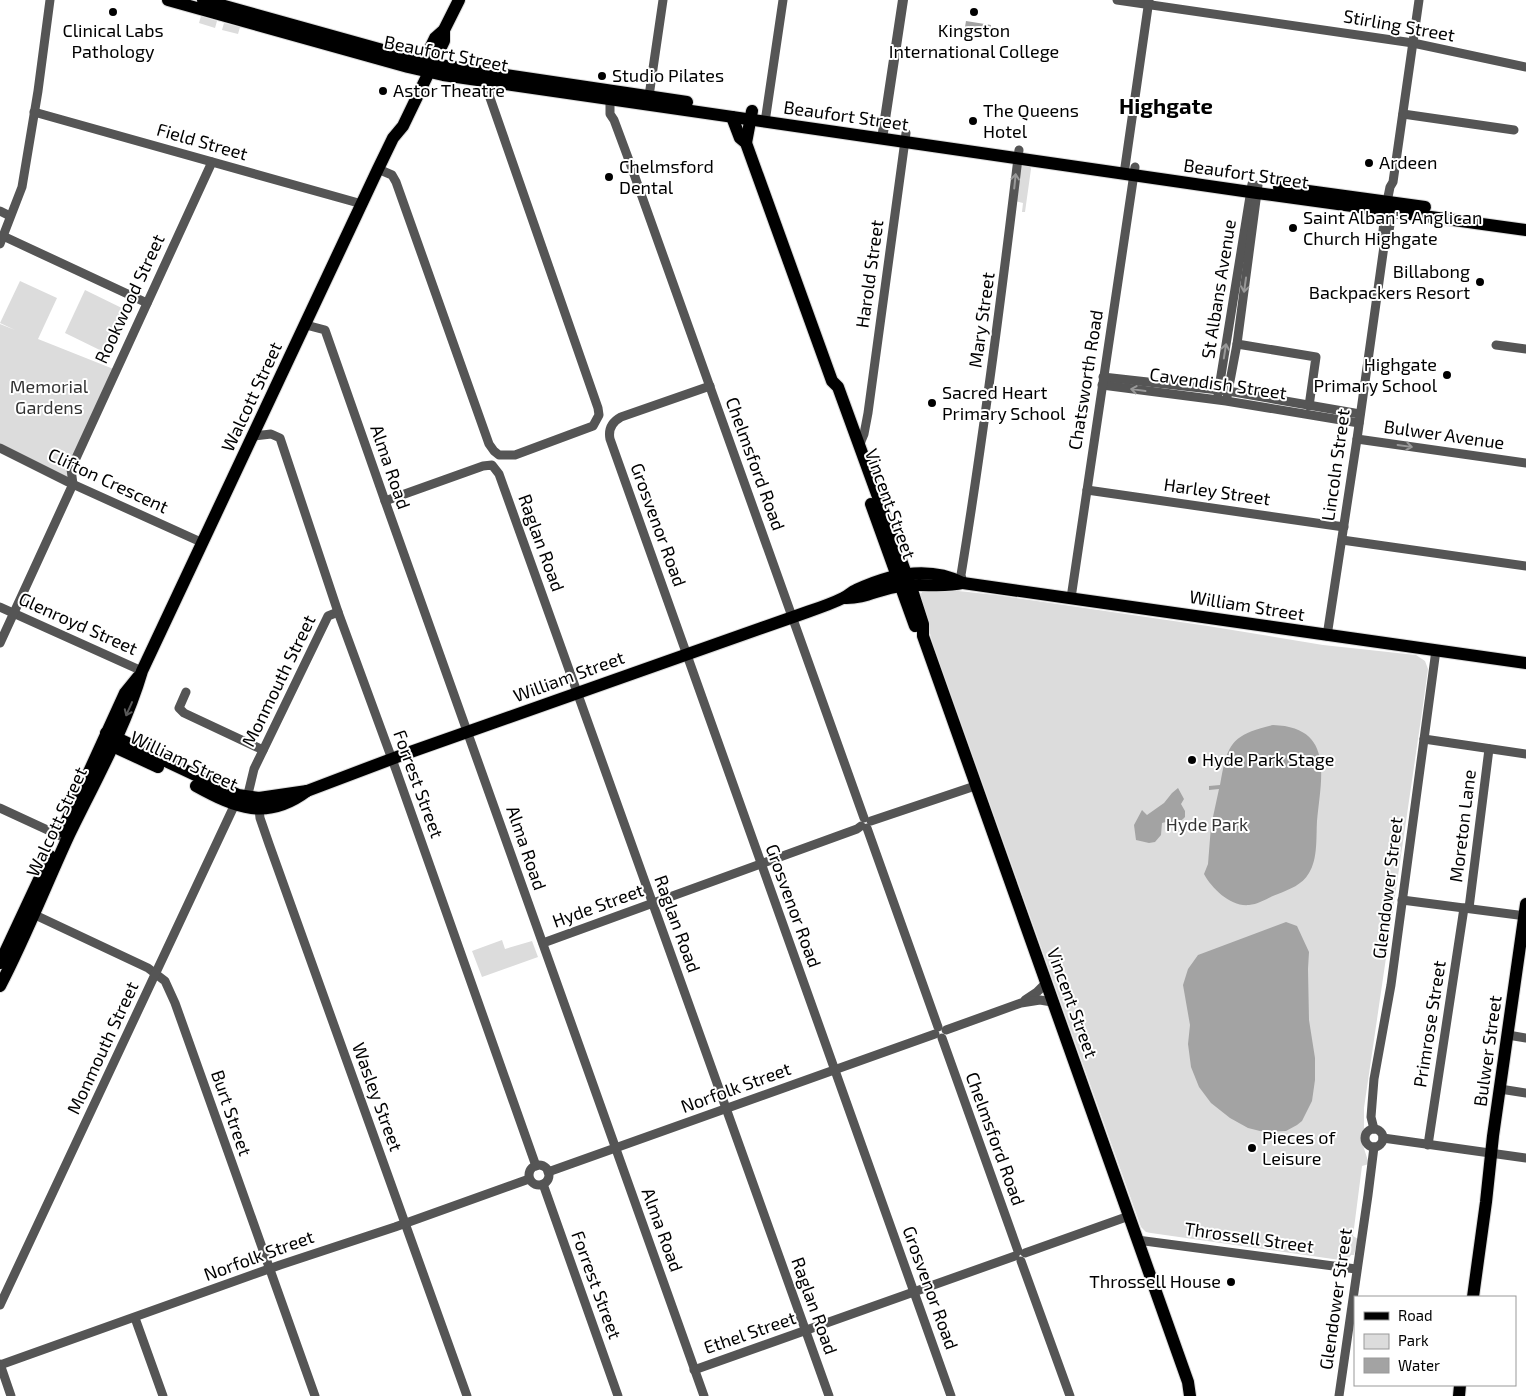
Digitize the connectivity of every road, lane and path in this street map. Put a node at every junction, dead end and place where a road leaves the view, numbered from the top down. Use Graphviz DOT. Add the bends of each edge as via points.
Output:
graph roads {
  1 [pos="50,0"];
  2 [pos="168,0"];
  3 [pos="203,0"];
  4 [pos="459,0"];
  5 [pos="663,0"];
  6 [pos="783,0"];
  7 [pos="903,0"];
  8 [pos="1117,0"];
  9 [pos="1419,0"];
  10 [pos="1149,2"];
  11 [pos="1413,43"];
  12 [pos="426,67"];
  13 [pos="1526,67"];
  14 [pos="490,82"];
  15 [pos="615,95"];
  16 [pos="649,96"];
  17 [pos="34,112"];
  18 [pos="1403,114"];
  19 [pos="752,115"];
  20 [pos="732,117"];
  21 [pos="766,118"];
  22 [pos="1514,130"];
  23 [pos="883,134"];
  24 [pos="905,138"];
  25 [pos="746,143"];
  26 [pos="1018,154"];
  27 [pos="212,162"];
  28 [pos="378,169"];
  29 [pos="1130,170"];
  30 [pos="1254,188"];
  31 [pos="362,204"];
  32 [pos="1389,207"];
  33 [pos="0,211"];
  34 [pos="10,216"];
  35 [pos="1526,223"];
  36 [pos="1526,230"];
  37 [pos="2,240"];
  38 [pos="147,303"];
  39 [pos="306,325"];
  40 [pos="1237,344"];
  41 [pos="1496,345"];
  42 [pos="1526,350"];
  43 [pos="832,381"];
  44 [pos="1103,381"];
  45 [pos="710,386"];
  46 [pos="1223,395"];
  47 [pos="1309,406"];
  48 [pos="848,415"];
  49 [pos="1360,418"];
  50 [pos="866,420"];
  51 [pos="254,436"];
  52 [pos="1357,439"];
  53 [pos="859,446"];
  54 [pos="0,448"];
  55 [pos="1526,463"];
  56 [pos="73,484"];
  57 [pos="1087,490"];
  58 [pos="385,501"];
  59 [pos="1344,527"];
  60 [pos="1342,540"];
  61 [pos="203,543"];
  62 [pos="1526,566"];
  63 [pos="903,580"];
  64 [pos="963,583"];
  65 [pos="1071,598"];
  66 [pos="0,607"];
  67 [pos="338,612"];
  68 [pos="14,613"];
  69 [pos="793,617"];
  70 [pos="1327,636"];
  71 [pos="0,643"];
  72 [pos="1436,650"];
  73 [pos="686,654"];
  74 [pos="1526,663"];
  75 [pos="142,671"];
  76 [pos="186,692"];
  77 [pos="578,693"];
  78 [pos="468,732"];
  79 [pos="1424,739"];
  80 [pos="110,740"];
  81 [pos="1489,749"];
  82 [pos="264,750"];
  83 [pos="1526,754"];
  84 [pos="392,759"];
  85 [pos="975,786"];
  86 [pos="307,791"];
  87 [pos="247,798"];
  88 [pos="235,804"];
  89 [pos="0,808"];
  90 [pos="259,809"];
  91 [pos="866,823"];
  92 [pos="63,838"];
  93 [pos="761,864"];
  94 [pos="1402,900"];
  95 [pos="652,903"];
  96 [pos="1466,908"];
  97 [pos="1525,912"];
  98 [pos="33,914"];
  99 [pos="543,943"];
  100 [pos="1526,956"];
  101 [pos="0,964"];
  102 [pos="156,974"];
  103 [pos="1046,983"];
  104 [pos="0,986"];
  105 [pos="1052,1002"];
  106 [pos="1021,1003"];
  107 [pos="940,1032"];
  108 [pos="1516,1037"];
  109 [pos="834,1070"];
  110 [pos="1504,1090"];
  111 [pos="1526,1093"];
  112 [pos="726,1109"];
  113 [pos="1374,1129"];
  114 [pos="1383,1138"];
  115 [pos="1428,1144"];
  116 [pos="1374,1147"];
  117 [pos="615,1148"];
  118 [pos="1494,1154"];
  119 [pos="1526,1158"];
  120 [pos="536,1166"];
  121 [pos="548,1172"];
  122 [pos="530,1179"];
  123 [pos="543,1184"];
  124 [pos="1129,1216"];
  125 [pos="405,1224"];
  126 [pos="1137,1240"];
  127 [pos="1020,1255"];
  128 [pos="269,1269"];
  129 [pos="1356,1270"];
  130 [pos="914,1292"];
  131 [pos="2,1295"];
  132 [pos="1473,1296"];
  133 [pos="0,1305"];
  134 [pos="135,1318"];
  135 [pos="806,1330"];
  136 [pos="0,1365"];
  137 [pos="694,1370"];
  138 [pos="1188,1382"];
  139 [pos="12,1396"];
  140 [pos="163,1396"];
  141 [pos="316,1396"];
  142 [pos="467,1396"];
  143 [pos="618,1396"];
  144 [pos="704,1396"];
  145 [pos="829,1396"];
  146 [pos="951,1396"];
  147 [pos="1070,1396"];
  148 [pos="1190,1396"];
  149 [pos="1196,1396"];
  150 [pos="1338,1396"];
  1 -- 17 [label="street"];
  2 -- 12 [label="main road, Beaufort Street"];
  3 -- 12 [label="main road, Beaufort Street"];
  4 -- 12 [label="main road, Walcott Street" via="444,30 444,41"];
  5 -- 16 [label="street"];
  6 -- 21 [label="street"];
  7 -- 23 [label="street"];
  8 -- 10 [label="street, Stirling Street"];
  9 -- 11 [label="street, Lincoln Street"];
  10 -- 11 [label="street, Stirling Street"];
  10 -- 29 [label="street, Chatsworth Road"];
  11 -- 13 [label="street, Stirling Street"];
  11 -- 18 [label="street, Lincoln Street"];
  12 -- 14 [label="main road, Beaufort Street"];
  12 -- 15 [label="main road, Beaufort Street"];
  12 -- 28 [label="main road, Walcott Street" via="395,122 393,138"];
  14 -- 15 [label="main road, Beaufort Street"];
  14 -- 28 [label="street" via="489,95 598,408 597,421 590,428 515,455 499,455 494,451 396,182 392,175"];
  15 -- 16 [label="main road, Beaufort Street"];
  15 -- 20 [label="main road, Beaufort Street"];
  15 -- 45 [label="street, Chelmsford Road" via="614,120"];
  16 -- 19 [label="main road, Beaufort Street"];
  17 -- 27 [label="street, Field Street"];
  17 -- 34 [label="street" via="22,187"];
  18 -- 22 [label="street"];
  18 -- 32 [label="street, Lincoln Street"];
  19 -- 20 [label="main road, Beaufort Street"];
  19 -- 21 [label="main road, Beaufort Street"];
  19 -- 25 [label="main road"];
  20 -- 25 [label="main road, Vincent Street" via="740,138"];
  21 -- 23 [label="main road, Beaufort Street"];
  23 -- 24 [label="main road, Beaufort Street"];
  24 -- 26 [label="main road, Beaufort Street"];
  24 -- 50 [label="street, Harold Street"];
  25 -- 43 [label="main road, Vincent Street"];
  26 -- 29 [label="main road, Beaufort Street"];
  64 -- 26 [label="street, Mary Street, one-way" via="961,575 981,448"];
  27 -- 31 [label="street, Field Street"];
  27 -- 38 [label="street, Rookwood Street"];
  28 -- 31 [label="main road, Walcott Street"];
  29 -- 30 [label="main road, Beaufort Street"];
  29 -- 44 [label="street, Chatsworth Road"];
  30 -- 32 [label="main road, Beaufort Street"];
  30 -- 40 [label="street, St Albans Avenue, one-way"];
  46 -- 30 [label="street, St Albans Avenue, one-way"];
  31 -- 39 [label="main road, Walcott Street"];
  32 -- 35 [label="main road, Beaufort Street"];
  32 -- 36 [label="main road, Beaufort Street"];
  32 -- 49 [label="street, Lincoln Street" via="1389,232 1385,239"];
  33 -- 34 [label="street"];
  34 -- 37 [label="street"];
  37 -- 38 [label="street"];
  38 -- 56 [label="street, Rookwood Street" via="71,469"];
  39 -- 51 [label="main road, Walcott Street"];
  39 -- 58 [label="street, Alma Road" via="325,330"];
  40 -- 46 [label="street, St Albans Avenue"];
  40 -- 47 [label="street" via="1316,357"];
  41 -- 42 [label="street"];
  43 -- 48 [label="main road, Vincent Street" via="838,387"];
  43 -- 63 [label="main road, Vincent Street" via="831,389"];
  44 -- 46 [label="street, Cavendish Street"];
  44 -- 57 [label="street, Chatsworth Road"];
  45 -- 69 [label="street, Chelmsford Road"];
  45 -- 73 [label="street, Grosvenor Road" via="621,417 611,427 610,439"];
  46 -- 47 [label="street, Cavendish Street"];
  46 -- 49 [label="street, Cavendish Street"];
  47 -- 49 [label="street, Cavendish Street"];
  48 -- 50 [label="street" via="856,420"];
  48 -- 53 [label="main road, Vincent Street"];
  49 -- 52 [label="street, Lincoln Street"];
  50 -- 53 [label="street, Harold Street"];
  51 -- 61 [label="main road, Walcott Street"];
  51 -- 67 [label="street, Forrest Street" via="271,434 280,438"];
  52 -- 55 [label="street, Bulwer Avenue, one-way"];
  52 -- 59 [label="street, Lincoln Street"];
  53 -- 63 [label="main road, Vincent Street"];
  54 -- 56 [label="street, Clifton Crescent"];
  56 -- 61 [label="street, Clifton Crescent"];
  56 -- 68 [label="street, Rookwood Street"];
  57 -- 59 [label="street, Harley Street"];
  57 -- 65 [label="street, Chatsworth Road"];
  58 -- 77 [label="street, Raglan Road" via="492,465 499,474"];
  58 -- 78 [label="street, Alma Road"];
  59 -- 60 [label="street, Lincoln Street"];
  60 -- 62 [label="street"];
  60 -- 70 [label="street, Lincoln Street"];
  61 -- 75 [label="main road, Walcott Street"];
  63 -- 64 [label="main road, William Street" via="916,572 951,577"];
  63 -- 69 [label="main road, William Street"];
  63 -- 85 [label="main road, Vincent Street" via="915,626 923,636"];
  64 -- 65 [label="main road, William Street"];
  65 -- 70 [label="main road, William Street"];
  66 -- 68 [label="street, Glenroyd Street"];
  67 -- 82 [label="street, Monmouth Street" via="328,616"];
  67 -- 84 [label="street, Forrest Street"];
  68 -- 71 [label="street, Rookwood Street"];
  68 -- 75 [label="street, Glenroyd Street"];
  69 -- 73 [label="main road, William Street"];
  69 -- 91 [label="street, Chelmsford Road"];
  70 -- 72 [label="main road, William Street"];
  72 -- 74 [label="main road, William Street"];
  72 -- 79 [label="street, Glendower Street"];
  73 -- 77 [label="main road, William Street"];
  73 -- 93 [label="street, Grosvenor Road"];
  75 -- 80 [label="main road, Walcott Street" via="125,693"];
  76 -- 82 [label="street" via="179,708 184,713"];
  77 -- 78 [label="main road, William Street"];
  77 -- 95 [label="street, Raglan Road"];
  78 -- 84 [label="main road, William Street"];
  78 -- 99 [label="street, Alma Road"];
  79 -- 81 [label="street"];
  79 -- 94 [label="street, Glendower Street"];
  80 -- 87 [label="main road, William Street"];
  80 -- 88 [label="main road, William Street"];
  80 -- 92 [label="main road, Walcott Street"];
  81 -- 83 [label="street"];
  81 -- 96 [label="street, Moreton Lane"];
  82 -- 87 [label="street, Monmouth Street" via="254,769"];
  84 -- 86 [label="main road, William Street"];
  84 -- 120 [label="street, Forrest Street"];
  85 -- 91 [label="street, Hyde Street"];
  85 -- 103 [label="main road, Vincent Street"];
  86 -- 87 [label="main road, William Street"];
  86 -- 90 [label="main road, William Street" via="292,802"];
  88 -- 90 [label="main road, William Street"];
  88 -- 102 [label="street, Monmouth Street"];
  89 -- 92 [label="street"];
  90 -- 125 [label="street, Wasley Street"];
  91 -- 93 [label="street, Hyde Street"];
  91 -- 107 [label="street, Chelmsford Road"];
  92 -- 98 [label="main road, Walcott Street"];
  92 -- 101 [label="main road, Walcott Street"];
  93 -- 95 [label="street, Hyde Street"];
  93 -- 109 [label="street, Grosvenor Road"];
  94 -- 96 [label="street"];
  94 -- 113 [label="street, Glendower Street" via="1374,1079 1370,1117"];
  95 -- 99 [label="street, Hyde Street"];
  95 -- 112 [label="street, Raglan Road"];
  96 -- 97 [label="street"];
  96 -- 115 [label="street, Primrose Street"];
  97 -- 108 [label="main road, Bulwer Street"];
  98 -- 102 [label="street, Burt Street"];
  98 -- 104 [label="main road, Walcott Street"];
  99 -- 117 [label="street, Alma Road"];
  100 -- 108 [label="main road, Bulwer Street"];
  102 -- 128 [label="street, Burt Street" via="165,981 176,1003"];
  102 -- 131 [label="street, Monmouth Street"];
  103 -- 105 [label="main road, Vincent Street"];
  103 -- 106 [label="street, Norfolk Street"];
  105 -- 106 [label="street, Norfolk Street"];
  105 -- 124 [label="main road, Vincent Street"];
  106 -- 107 [label="street, Norfolk Street"];
  107 -- 109 [label="street, Norfolk Street"];
  107 -- 127 [label="street, Chelmsford Road"];
  108 -- 110 [label="main road, Bulwer Street"];
  109 -- 112 [label="street, Norfolk Street"];
  109 -- 130 [label="street, Grosvenor Road"];
  110 -- 111 [label="street"];
  110 -- 118 [label="main road, Bulwer Street"];
  112 -- 117 [label="street, Norfolk Street"];
  112 -- 135 [label="street, Raglan Road"];
  113 -- 114 [label="street"];
  113 -- 116 [label="street" via="1365,1138"];
  114 -- 115 [label="street"];
  114 -- 116 [label="street" via="1381,1144"];
  115 -- 118 [label="street"];
  116 -- 129 [label="street, Glendower Street"];
  117 -- 121 [label="street, Norfolk Street"];
  117 -- 137 [label="street, Alma Road"];
  118 -- 119 [label="street"];
  118 -- 132 [label="main road, Bulwer Street"];
  120 -- 121 [label="street"];
  120 -- 122 [label="street" via="530,1171"];
  121 -- 123 [label="street"];
  122 -- 123 [label="street" via="538,1185"];
  122 -- 125 [label="street, Norfolk Street"];
  123 -- 143 [label="street, Forrest Street"];
  124 -- 126 [label="main road, Vincent Street"];
  124 -- 127 [label="street, Ethel Street"];
  125 -- 128 [label="street, Norfolk Street"];
  125 -- 142 [label="street, Wasley Street"];
  126 -- 129 [label="street, Throssell Street"];
  126 -- 138 [label="main road, Vincent Street"];
  127 -- 130 [label="street, Ethel Street"];
  127 -- 147 [label="street, Chelmsford Road"];
  128 -- 134 [label="street, Norfolk Street"];
  128 -- 141 [label="street, Burt Street"];
  129 -- 150 [label="street, Glendower Street"];
  130 -- 135 [label="street, Ethel Street"];
  130 -- 146 [label="street, Grosvenor Road"];
  131 -- 133 [label="street, Monmouth Street"];
  134 -- 136 [label="street, Norfolk Street"];
  134 -- 140 [label="street"];
  135 -- 137 [label="street, Ethel Street"];
  135 -- 145 [label="street, Raglan Road"];
  136 -- 139 [label="street"];
  137 -- 144 [label="street, Alma Road"];
  138 -- 148 [label="main road, Vincent Street"];
  138 -- 149 [label="main road, Vincent Street"];
}
